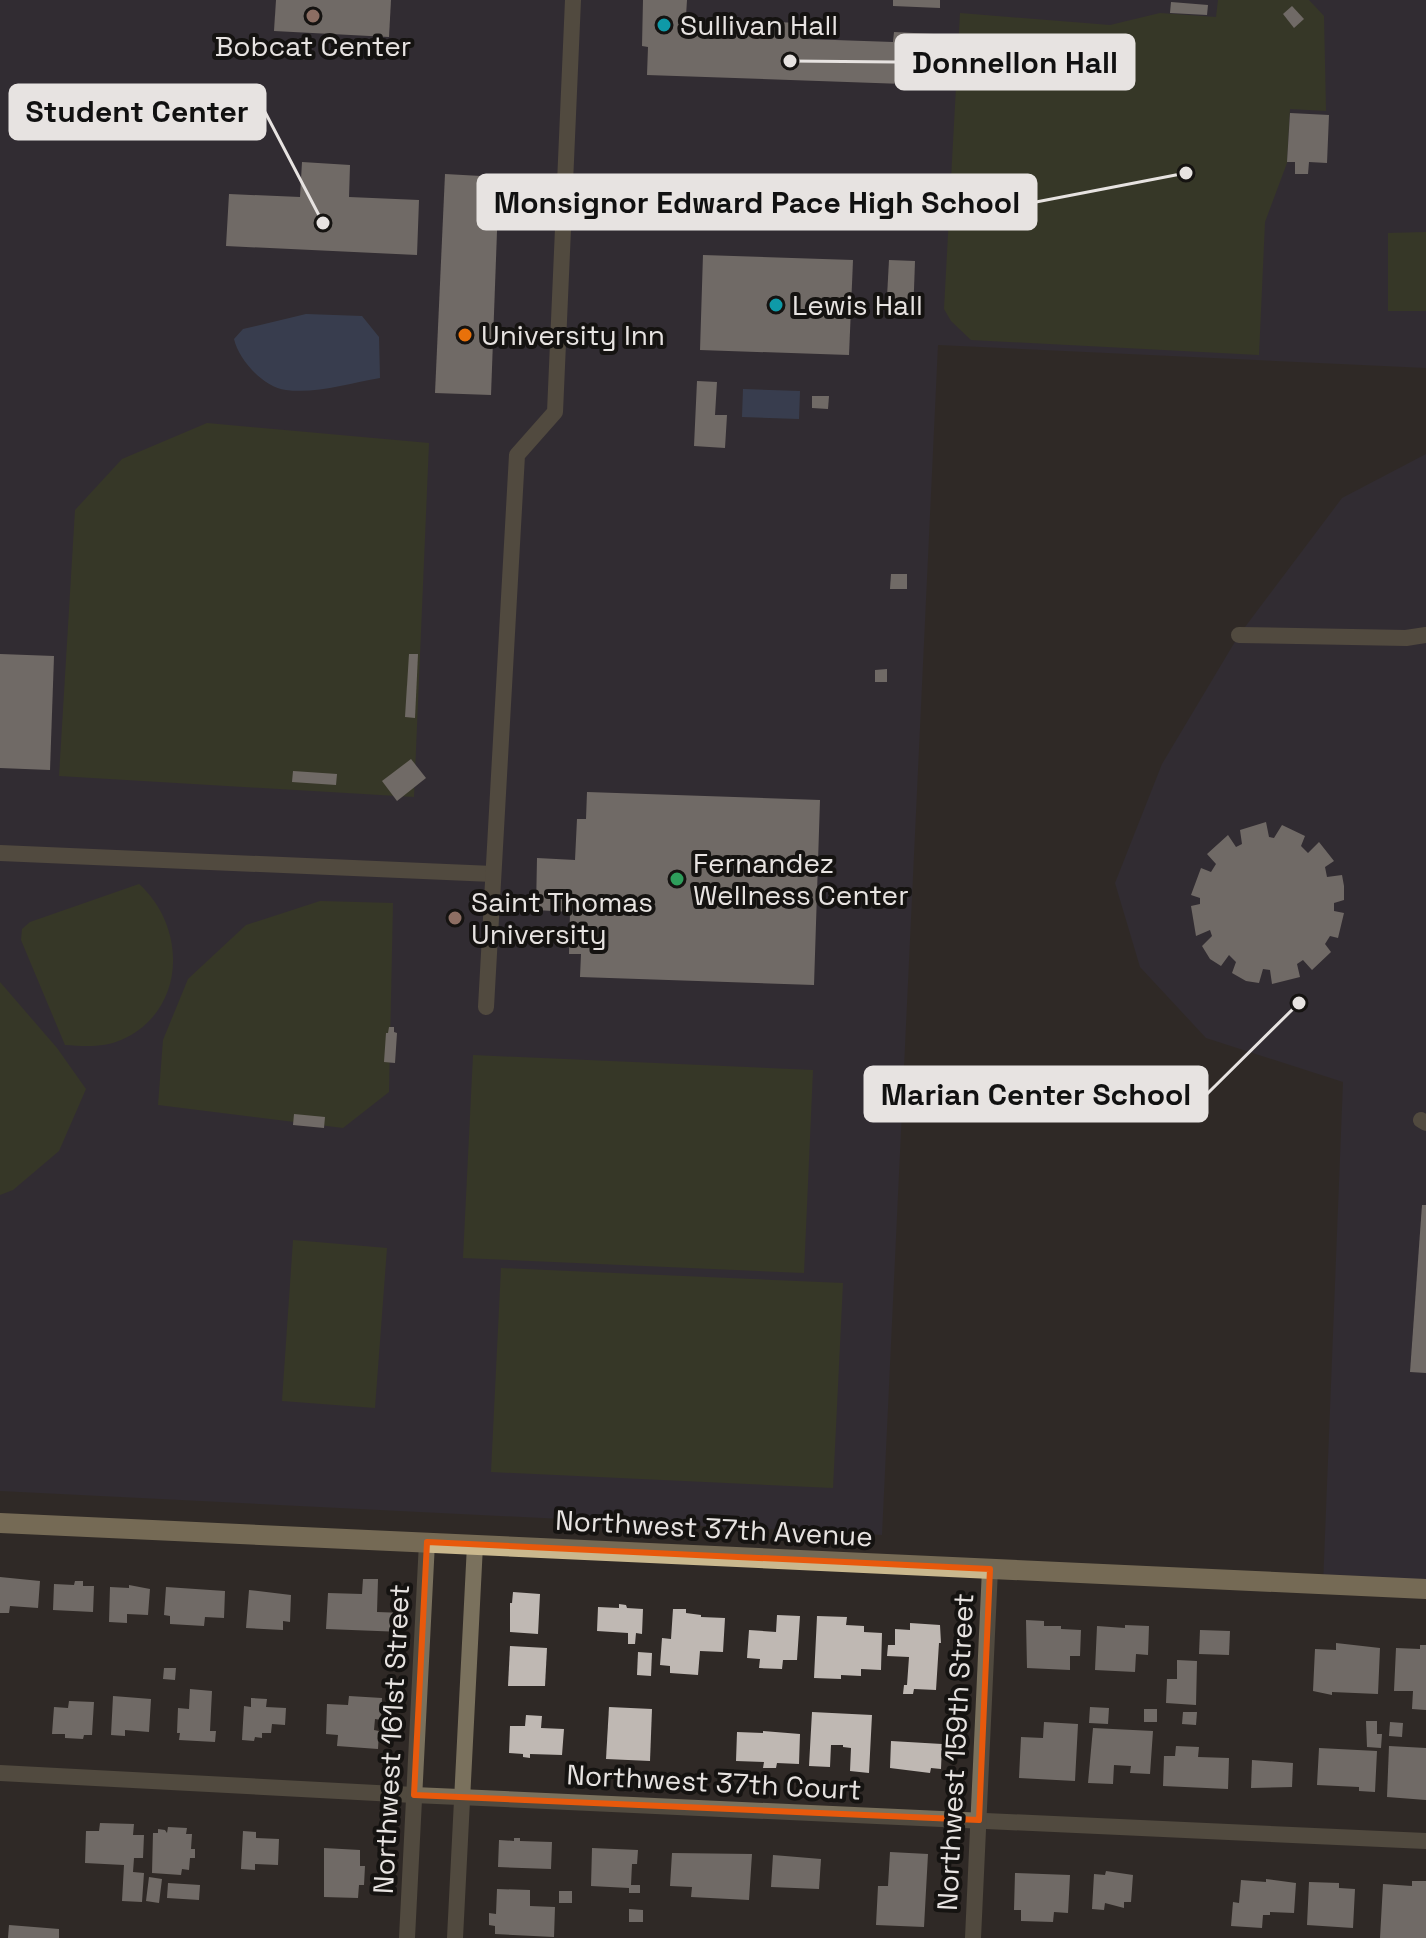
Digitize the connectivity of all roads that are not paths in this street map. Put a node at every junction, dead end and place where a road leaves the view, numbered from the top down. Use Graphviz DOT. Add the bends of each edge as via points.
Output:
graph roads {
  1 [pos="573,0"];
  2 [pos="1239,635"];
  3 [pos="1426,635"];
  4 [pos="0,853"];
  5 [pos="493,874"];
  6 [pos="486,1007"];
  7 [pos="0,1523"];
  8 [pos="427,1542"];
  9 [pos="475,1545"];
  10 [pos="990,1569"];
  11 [pos="1426,1589"];
  12 [pos="0,1773"];
  13 [pos="414,1795"];
  14 [pos="462,1797"];
  15 [pos="979,1820"];
  16 [pos="1426,1841"];
  17 [pos="407,1938"];
  18 [pos="455,1938"];
  19 [pos="973,1938"];
  1 -- 5 [label="street" via="555,412 517,455"];
  2 -- 3 [label="street"];
  4 -- 5 [label="street"];
  5 -- 6 [label="street"];
  7 -- 8 [label="main road, Northwest 37th Avenue"];
  8 -- 9 [label="main road, Northwest 37th Avenue"];
  8 -- 13 [label="street, Northwest 161st Street"];
  9 -- 10 [label="main road, Northwest 37th Avenue"];
  9 -- 14 [label="street"];
  10 -- 11 [label="main road, Northwest 37th Avenue"];
  10 -- 15 [label="street, Northwest 159th Street"];
  12 -- 13 [label="street, Northwest 37th Court"];
  13 -- 14 [label="street, Northwest 37th Court"];
  13 -- 17 [label="street, Northwest 161st Street"];
  14 -- 15 [label="street, Northwest 37th Court"];
  14 -- 18 [label="street"];
  15 -- 16 [label="street, Northwest 37th Court"];
  15 -- 19 [label="street, Northwest 159th Street"];
}
